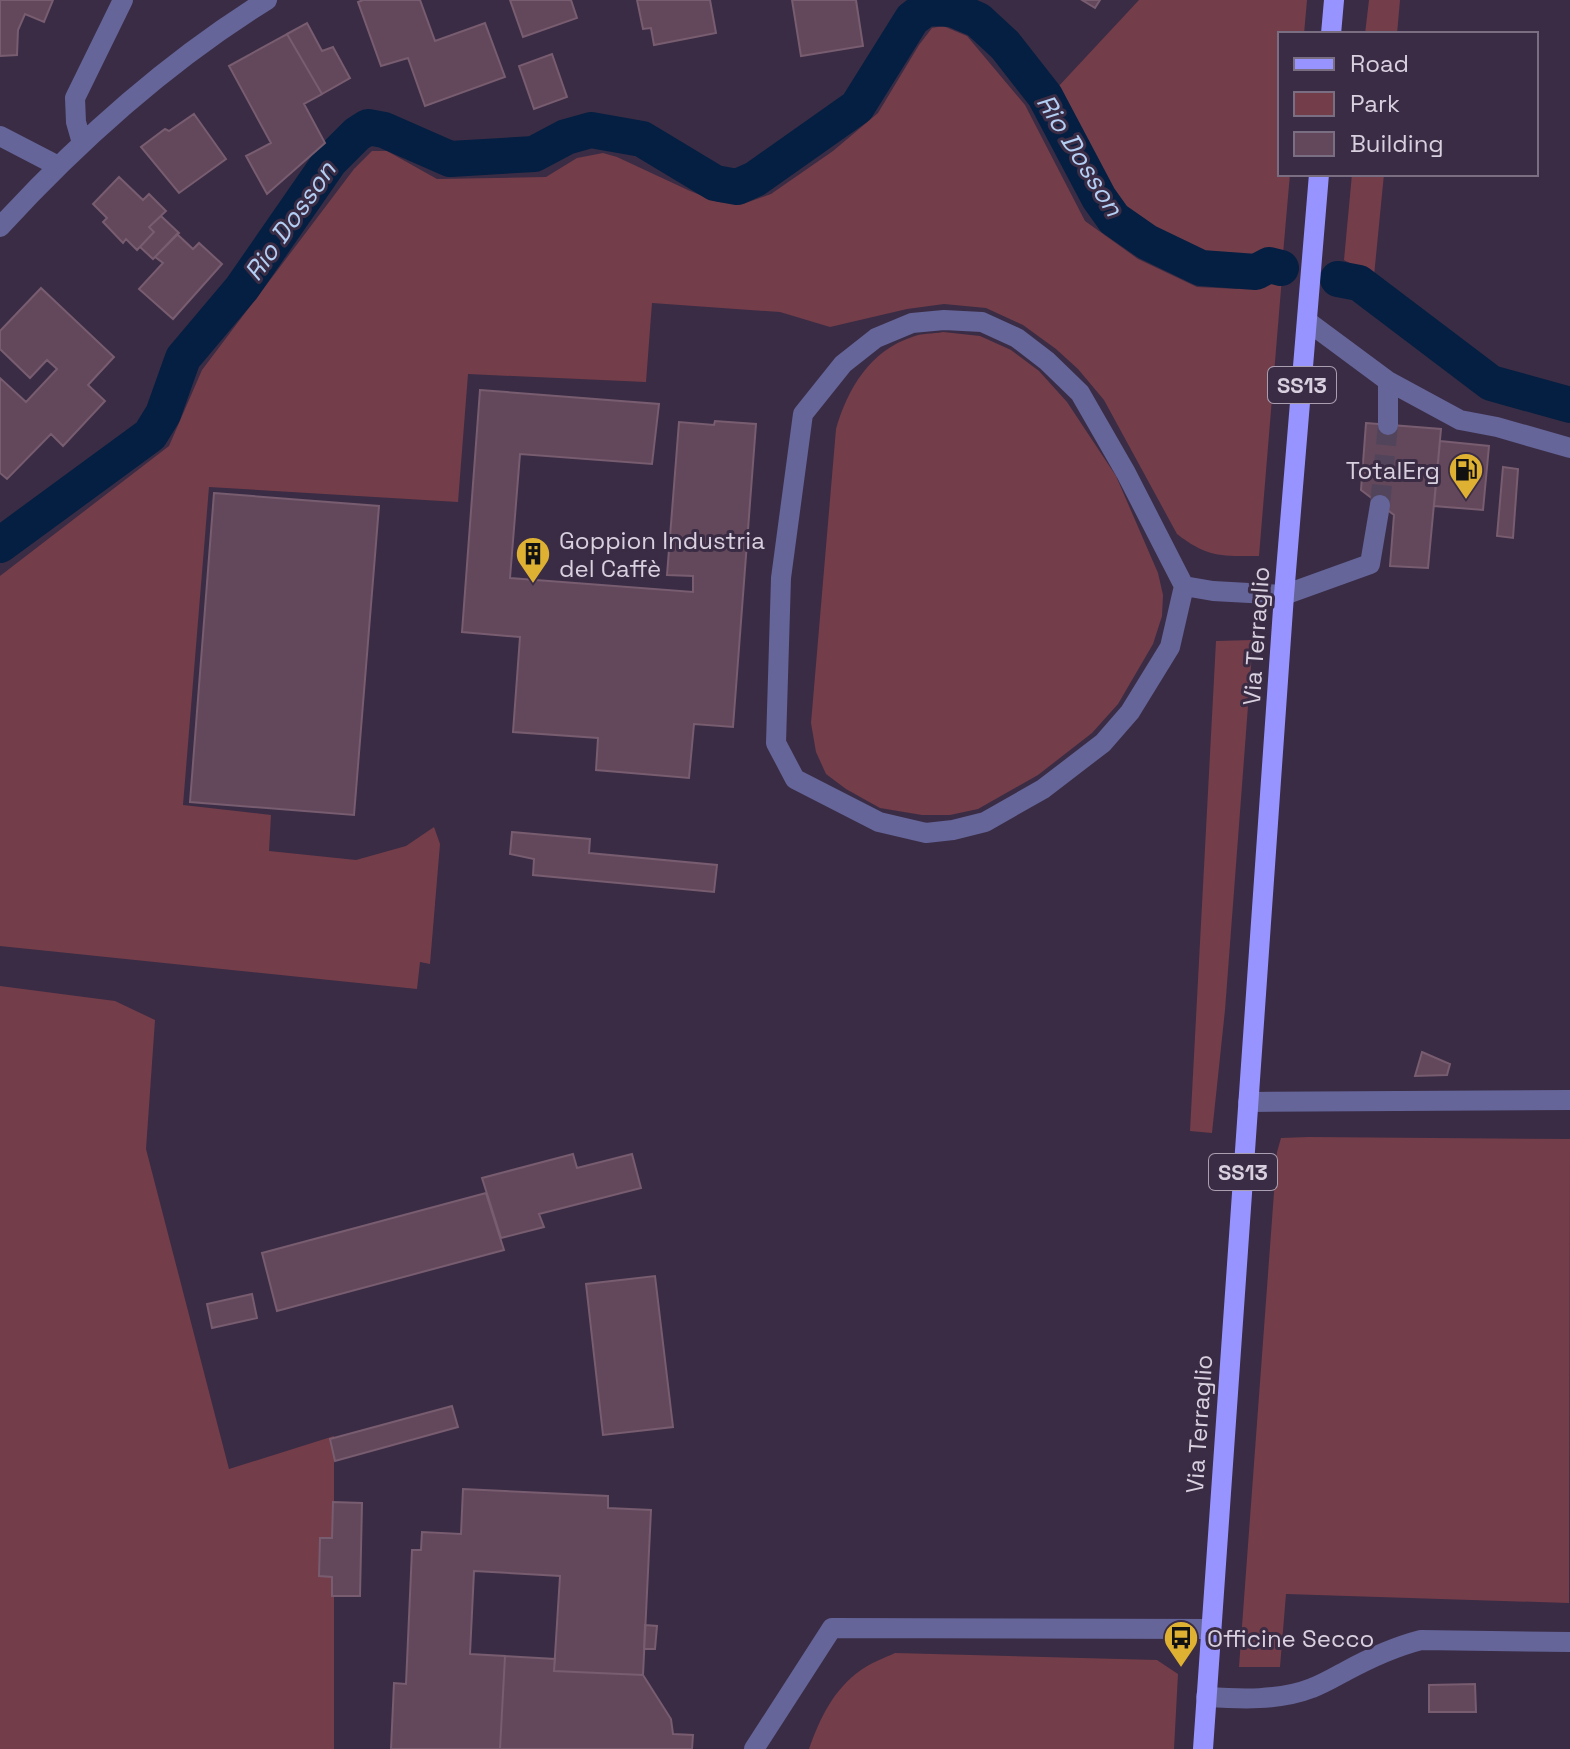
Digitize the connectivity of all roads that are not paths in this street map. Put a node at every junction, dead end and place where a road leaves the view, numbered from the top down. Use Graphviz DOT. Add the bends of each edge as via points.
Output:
graph roads {
  1 [pos="123,0"];
  2 [pos="267,0"];
  3 [pos="1334,0"];
  4 [pos="1331,32"];
  5 [pos="0,136"];
  6 [pos="82,143"];
  7 [pos="58,166"];
  8 [pos="1319,176"];
  9 [pos="0,227"];
  10 [pos="1307,321"];
  11 [pos="1388,381"];
  12 [pos="1388,425"];
  13 [pos="1570,448"];
  14 [pos="1380,505"];
  15 [pos="1184,586"];
  16 [pos="1284,595"];
  17 [pos="1570,1100"];
  18 [pos="1248,1102"];
  19 [pos="1210,1629"];
  20 [pos="1570,1642"];
  21 [pos="1206,1697"];
  22 [pos="754,1749"];
  23 [pos="1203,1749"];
  1 -- 6 [label="street" via="75,98"];
  2 -- 6 [label="street" via="226,25"];
  3 -- 4 [label="main road"];
  5 -- 7 [label="street"];
  6 -- 7 [label="street"];
  7 -- 9 [label="street"];
  8 -- 10 [label="main road, Via Terraglio / SS13"];
  10 -- 11 [label="street"];
  10 -- 16 [label="main road, Via Terraglio / SS13"];
  11 -- 12 [label="street"];
  11 -- 13 [label="street" via="1460,420"];
  14 -- 16 [label="street" via="1370,564"];
  15 -- 15 [label="street" via="1080,393 1047,361 1017,338 982,322 912,323 876,338 843,364 803,414 781,578 776,743 795,779 879,822 926,833 985,822 1043,789 1103,743 1130,712 1170,647"];
  15 -- 16 [label="street"];
  16 -- 18 [label="main road, Via Terraglio / SS13"];
  17 -- 18 [label="street"];
  18 -- 19 [label="main road, Via Terraglio / SS13"];
  19 -- 21 [label="main road, Via Terraglio / SS13"];
  19 -- 22 [label="street" via="832,1628"];
  20 -- 21 [label="street" via="1421,1640 1397,1646 1311,1689 1245,1699"];
  21 -- 23 [label="main road, Via Terraglio / SS13"];
}
